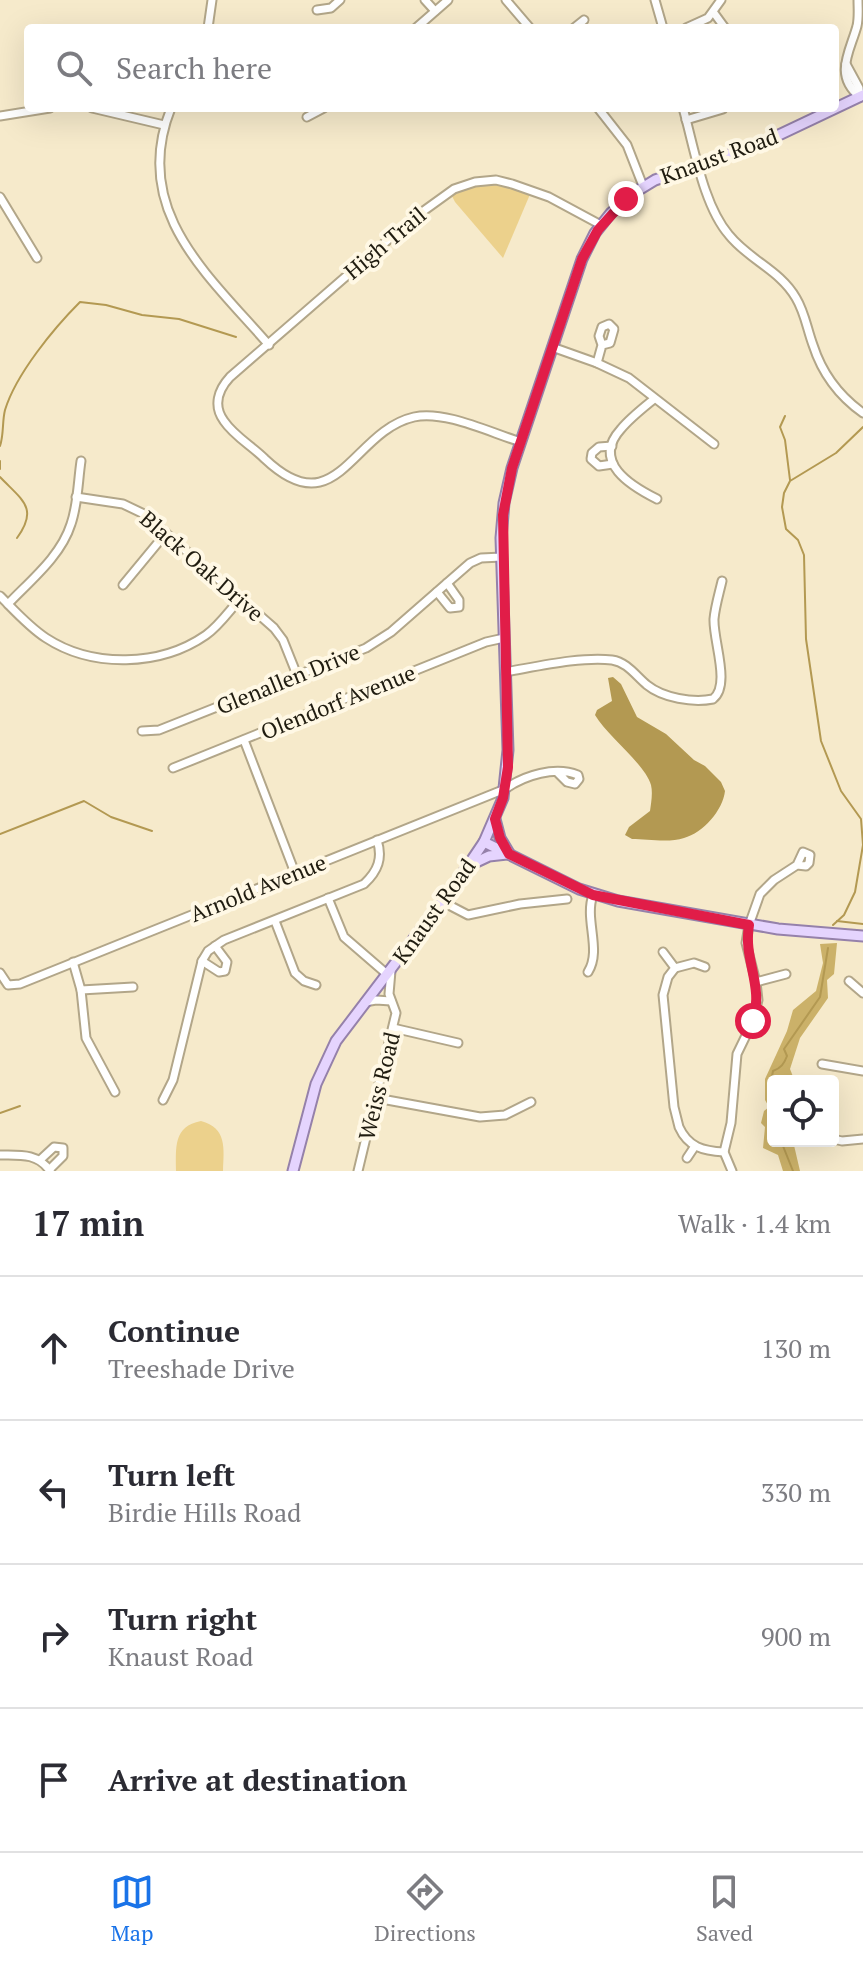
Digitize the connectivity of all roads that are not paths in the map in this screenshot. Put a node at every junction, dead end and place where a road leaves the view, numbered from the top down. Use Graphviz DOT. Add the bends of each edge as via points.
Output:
graph roads {
  1 [pos="212,0"];
  2 [pos="340,0"];
  3 [pos="425,0"];
  4 [pos="448,0"];
  5 [pos="506,0"];
  6 [pos="655,0"];
  7 [pos="721,0"];
  8 [pos="858,0"];
  9 [pos="317,10"];
  10 [pos="435,11"];
  11 [pos="714,13"];
  12 [pos="584,20"];
  13 [pos="209,24"];
  14 [pos="420,24"];
  15 [pos="527,24"];
  16 [pos="579,24"];
  17 [pos="662,24"];
  18 [pos="703,24"];
  19 [pos="722,24"];
  20 [pos="862,96"];
  21 [pos="839,107"];
  22 [pos="25,112"];
  23 [pos="109,112"];
  24 [pos="169,112"];
  25 [pos="316,112"];
  26 [pos="604,112"];
  27 [pos="684,112"];
  28 [pos="713,112"];
  29 [pos="828,112"];
  30 [pos="0,116"];
  31 [pos="307,117"];
  32 [pos="686,120"];
  33 [pos="164,125"];
  34 [pos="699,164"];
  35 [pos="643,186"];
  36 [pos="0,197"];
  37 [pos="601,225"];
  38 [pos="37,258"];
  39 [pos="269,345"];
  40 [pos="602,345"];
  41 [pos="552,347"];
  42 [pos="597,363"];
  43 [pos="654,399"];
  44 [pos="863,413"];
  45 [pos="521,442"];
  46 [pos="714,444"];
  47 [pos="612,446"];
  48 [pos="81,461"];
  49 [pos="613,464"];
  50 [pos="76,497"];
  51 [pos="657,499"];
  52 [pos="166,533"];
  53 [pos="502,557"];
  54 [pos="722,581"];
  55 [pos="447,583"];
  56 [pos="123,585"];
  57 [pos="437,592"];
  58 [pos="0,596"];
  59 [pos="240,599"];
  60 [pos="8,604"];
  61 [pos="504,638"];
  62 [pos="505,672"];
  63 [pos="297,675"];
  64 [pos="142,731"];
  65 [pos="244,740"];
  66 [pos="173,768"];
  67 [pos="558,773"];
  68 [pos="505,789"];
  69 [pos="495,819"];
  70 [pos="377,840"];
  71 [pos="484,842"];
  72 [pos="509,854"];
  73 [pos="797,865"];
  74 [pos="468,866"];
  75 [pos="295,873"];
  76 [pos="593,895"];
  77 [pos="328,898"];
  78 [pos="567,899"];
  79 [pos="443,902"];
  80 [pos="275,921"];
  81 [pos="749,925"];
  82 [pos="863,936"];
  83 [pos="215,946"];
  84 [pos="663,952"];
  85 [pos="202,961"];
  86 [pos="73,962"];
  87 [pos="705,967"];
  88 [pos="675,968"];
  89 [pos="588,972"];
  90 [pos="0,973"];
  91 [pos="389,973"];
  92 [pos="786,974"];
  93 [pos="849,981"];
  94 [pos="756,982"];
  95 [pos="316,985"];
  96 [pos="133,987"];
  97 [pos="81,990"];
  98 [pos="863,993"];
  99 [pos="391,1001"];
  100 [pos="365,1002"];
  101 [pos="393,1028"];
  102 [pos="458,1043"];
  103 [pos="822,1064"];
  104 [pos="863,1071"];
  105 [pos="115,1092"];
  106 [pos="376,1098"];
  107 [pos="163,1100"];
  108 [pos="531,1102"];
  109 [pos="839,1139"];
  110 [pos="863,1139"];
  111 [pos="695,1146"];
  112 [pos="724,1152"];
  113 [pos="0,1155"];
  114 [pos="687,1158"];
  115 [pos="40,1160"];
  116 [pos="50,1170"];
  117 [pos="293,1171"];
  118 [pos="358,1171"];
  119 [pos="732,1171"];
  1 -- 13 [label="street"];
  2 -- 9 [label="street"];
  3 -- 10 [label="street"];
  4 -- 10 [label="street"];
  5 -- 15 [label="street"];
  6 -- 17 [label="street"];
  7 -- 11 [label="street"];
  8 -- 20 [label="street" via="859,20 845,72 853,91"];
  10 -- 14 [label="street"];
  11 -- 18 [label="street"];
  11 -- 19 [label="street"];
  12 -- 16 [label="street"];
  20 -- 21 [label="main road, Knaust Road"];
  22 -- 30 [label="street"];
  23 -- 33 [label="street"];
  24 -- 33 [label="street"];
  25 -- 31 [label="street"];
  26 -- 35 [label="street" via="627,145"];
  27 -- 32 [label="street"];
  28 -- 32 [label="street"];
  29 -- 34 [label="main road, Knaust Road" via="760,144"];
  32 -- 34 [label="street"];
  33 -- 39 [label="street" via="161,184 176,231 190,255"];
  34 -- 35 [label="main road, Knaust Road"];
  34 -- 44 [label="street" via="720,224 787,285 802,309 825,373"];
  35 -- 37 [label="main road, Knaust Road"];
  36 -- 38 [label="street"];
  37 -- 39 [label="street, High Trail" via="549,197 496,180 454,189 411,220"];
  37 -- 41 [label="main road, Knaust Road" via="582,259"];
  39 -- 45 [label="street, High Trail" via="224,384 219,413 279,473 299,483 330,478 387,430 415,417 451,419"];
  40 -- 42 [label="street"];
  41 -- 42 [label="street"];
  41 -- 45 [label="main road, Knaust Road"];
  42 -- 43 [label="street" via="629,378"];
  43 -- 46 [label="street"];
  43 -- 47 [label="street" via="621,428"];
  45 -- 53 [label="main road, Knaust Road" via="504,503"];
  47 -- 49 [label="street"];
  47 -- 49 [label="street" via="599,447 591,459 599,466"];
  48 -- 50 [label="street"];
  49 -- 51 [label="street" via="623,480"];
  50 -- 52 [label="street, Black Oak Drive" via="136,508"];
  50 -- 60 [label="street" via="72,522 59,548"];
  52 -- 56 [label="street"];
  52 -- 59 [label="street, Black Oak Drive"];
  53 -- 55 [label="street, Glenallen Drive" via="473,561"];
  53 -- 61 [label="main road, Knaust Road"];
  54 -- 62 [label="street" via="714,618 722,679 713,699 658,692 611,660"];
  55 -- 57 [label="street, Glenallen Drive"];
  55 -- 57 [label="street" via="459,607 450,608"];
  57 -- 63 [label="street, Glenallen Drive" via="366,648"];
  58 -- 60 [label="street"];
  59 -- 60 [label="street" via="204,636 158,655 123,660 91,657 60,646"];
  59 -- 63 [label="street, Black Oak Drive" via="279,633"];
  61 -- 62 [label="main road, Knaust Road"];
  61 -- 65 [label="street, Olendorf Avenue"];
  62 -- 68 [label="main road, Knaust Road"];
  63 -- 64 [label="street, Glenallen Drive" via="159,730"];
  65 -- 66 [label="street, Olendorf Avenue"];
  65 -- 75 [label="street"];
  67 -- 68 [label="street, Arnold Avenue" via="543,772"];
  68 -- 69 [label="main road, Knaust Road"];
  68 -- 70 [label="street, Arnold Avenue"];
  69 -- 71 [label="main road, Knaust Road"];
  69 -- 72 [label="main road"];
  70 -- 75 [label="street, Arnold Avenue"];
  70 -- 77 [label="street" via="381,857 375,873 364,884"];
  71 -- 72 [label="main road"];
  71 -- 74 [label="main road, Knaust Road"];
  72 -- 74 [label="main road"];
  72 -- 76 [label="main road"];
  73 -- 81 [label="street" via="760,894"];
  74 -- 79 [label="main road, Knaust Road"];
  75 -- 86 [label="street, Arnold Avenue"];
  76 -- 81 [label="main road"];
  76 -- 89 [label="street" via="589,909 594,957"];
  77 -- 80 [label="street"];
  77 -- 91 [label="street" via="344,937"];
  78 -- 79 [label="street" via="468,915"];
  79 -- 91 [label="main road, Knaust Road"];
  80 -- 83 [label="street"];
  80 -- 95 [label="street" via="295,973"];
  81 -- 82 [label="main road"];
  81 -- 94 [label="street" via="746,943"];
  83 -- 85 [label="street"];
  83 -- 85 [label="street" via="227,962 225,971"];
  84 -- 88 [label="street"];
  85 -- 107 [label="street" via="173,1080"];
  86 -- 90 [label="street, Arnold Avenue" via="11,985"];
  86 -- 97 [label="street"];
  87 -- 88 [label="street" via="687,963"];
  88 -- 111 [label="street" via="664,986 676,1119"];
  91 -- 99 [label="street, Weiss Road"];
  91 -- 100 [label="main road, Knaust Road"];
  92 -- 94 [label="street"];
  93 -- 98 [label="street"];
  94 -- 112 [label="street" via="756,1011 737,1054"];
  96 -- 97 [label="street"];
  97 -- 105 [label="street" via="86,1038"];
  99 -- 100 [label="street, Weiss Road"];
  99 -- 101 [label="street, Weiss Road" via="396,1013"];
  100 -- 117 [label="main road, Knaust Road" via="324,1063"];
  101 -- 102 [label="street"];
  101 -- 106 [label="street, Weiss Road"];
  103 -- 104 [label="street"];
  106 -- 108 [label="street" via="480,1117 509,1113"];
  106 -- 118 [label="street, Weiss Road"];
  109 -- 110 [label="street"];
  111 -- 112 [label="street"];
  111 -- 114 [label="street"];
  112 -- 119 [label="street"];
  113 -- 115 [label="street"];
  115 -- 116 [label="street"];
  115 -- 116 [label="street" via="56,1146 63,1148 63,1156"];
}
